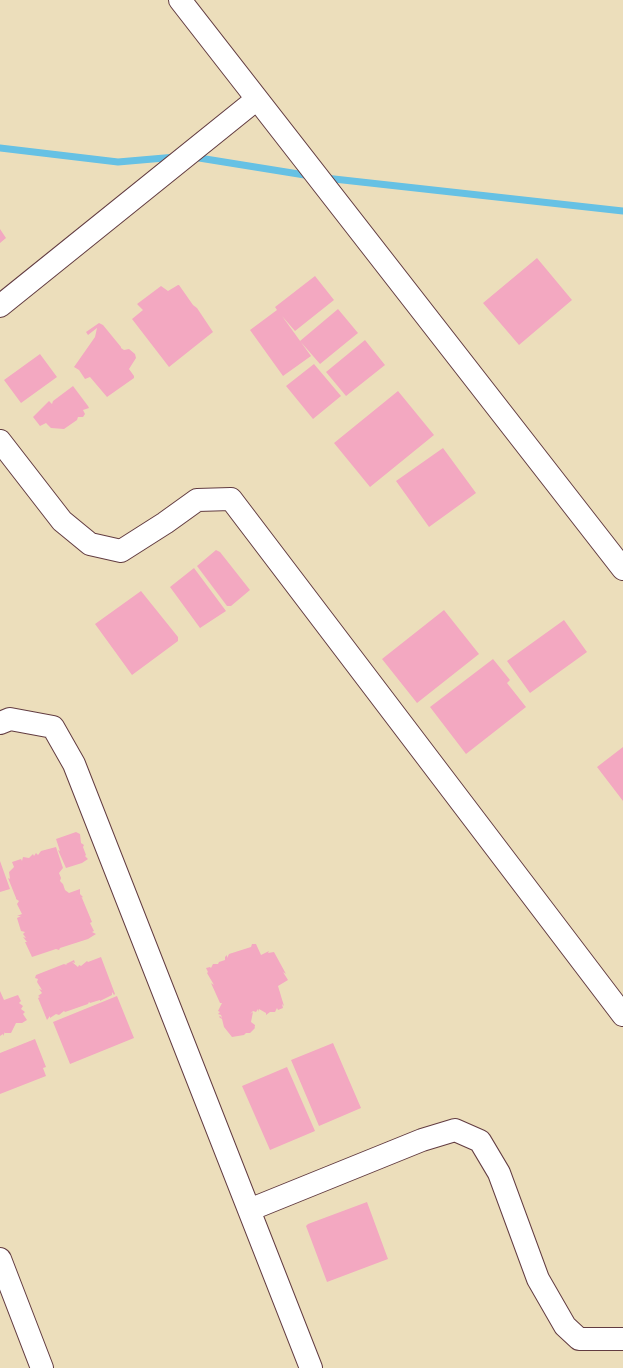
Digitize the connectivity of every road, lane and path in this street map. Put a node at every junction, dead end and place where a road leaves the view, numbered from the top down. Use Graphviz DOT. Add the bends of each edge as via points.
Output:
graph roads {
  1 [pos="180,0"];
  2 [pos="257,99"];
  3 [pos="0,306"];
  4 [pos="0,441"];
  5 [pos="623,570"];
  6 [pos="0,723"];
  7 [pos="623,1015"];
  8 [pos="249,1210"];
  9 [pos="0,1259"];
  10 [pos="623,1339"];
  11 [pos="42,1368"];
  12 [pos="311,1368"];
  1 -- 2 [label="street"];
  2 -- 3 [label="street"];
  2 -- 5 [label="street"];
  4 -- 7 [label="street" via="62,520 90,544 121,551 197,500 231,499"];
  6 -- 8 [label="street" via="10,719 53,727 74,764"];
  8 -- 10 [label="street" via="422,1140 455,1130 480,1141 499,1173 538,1279 565,1326 579,1339"];
  8 -- 12 [label="street"];
  9 -- 11 [label="street"];
}
